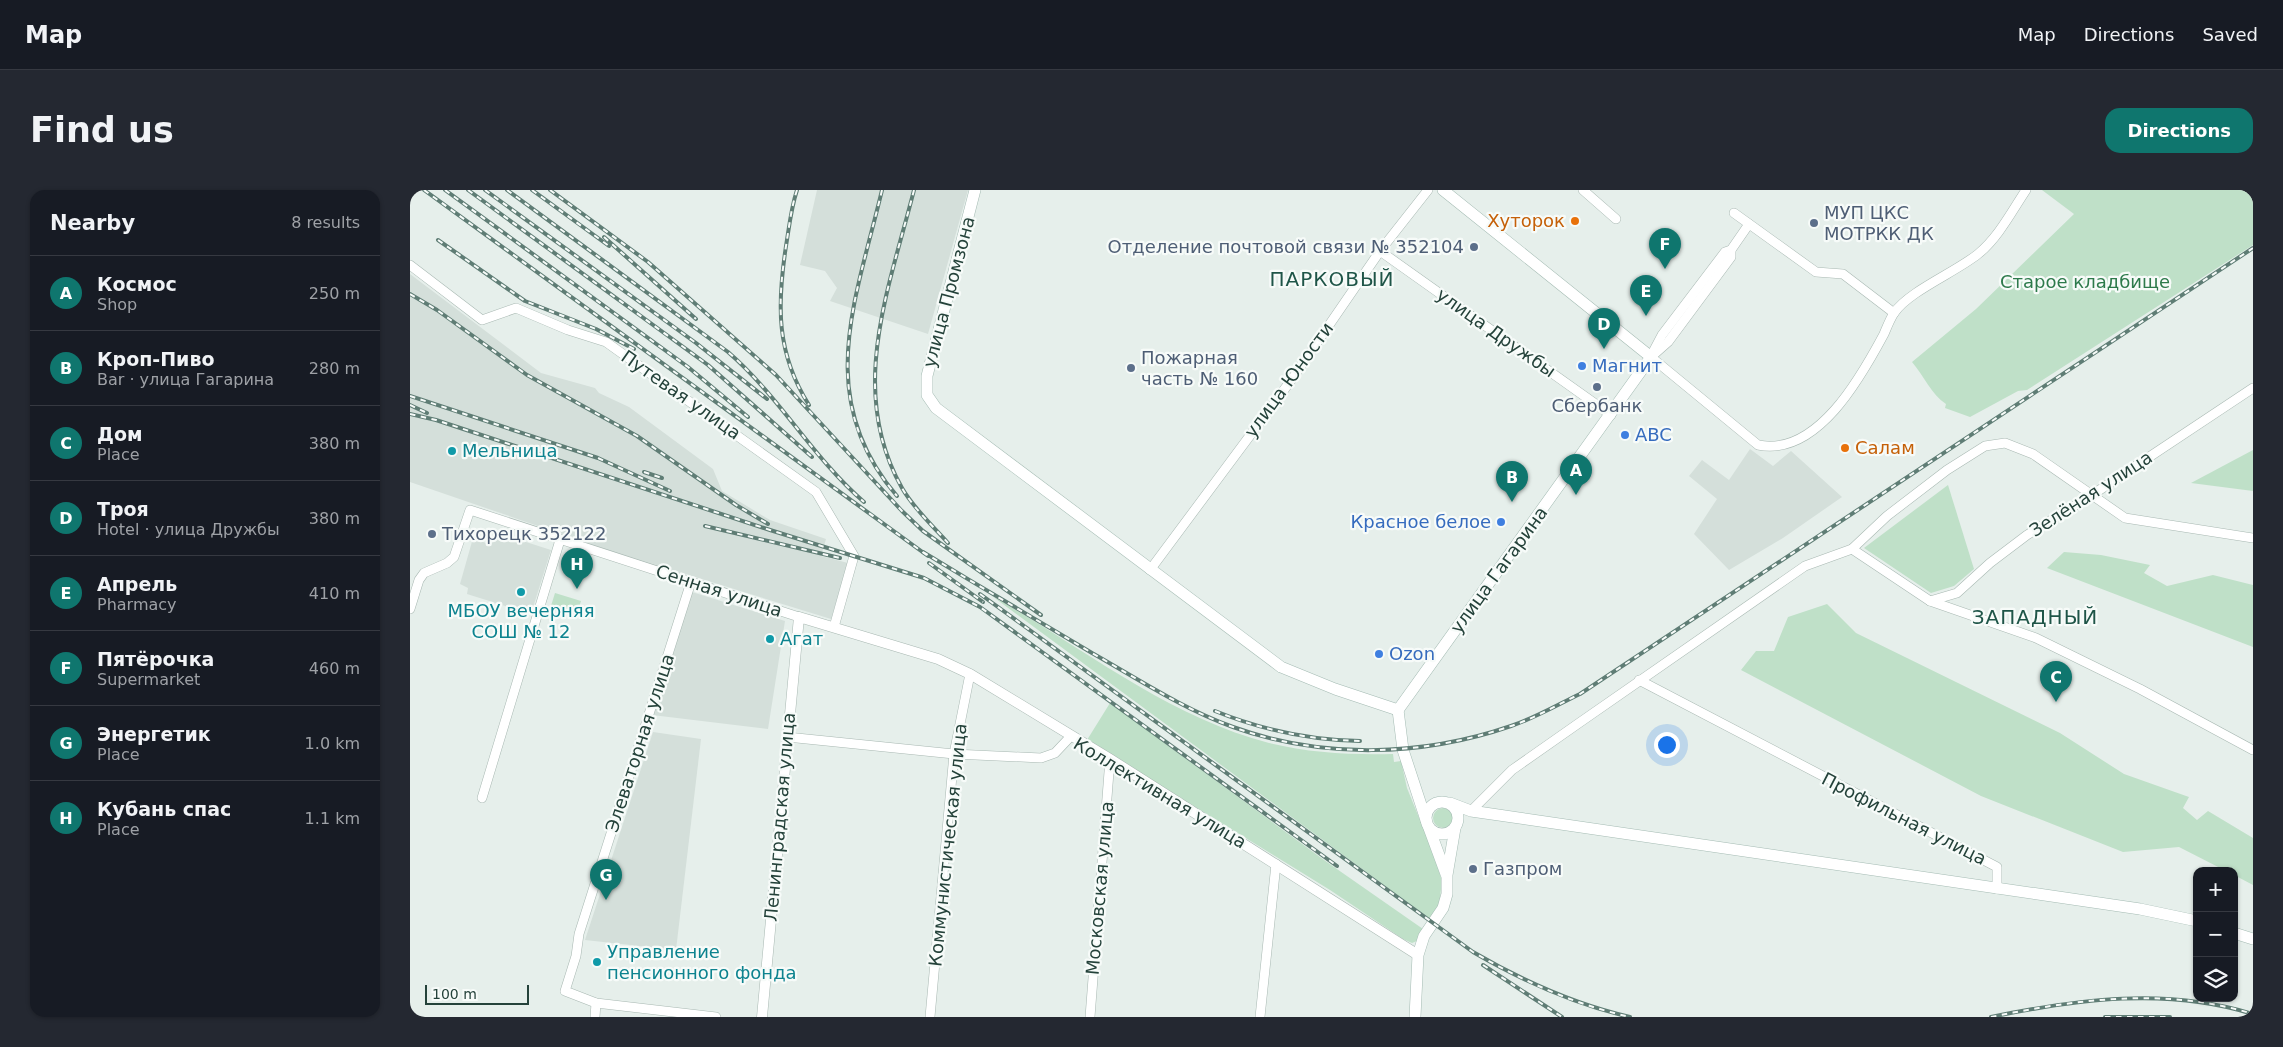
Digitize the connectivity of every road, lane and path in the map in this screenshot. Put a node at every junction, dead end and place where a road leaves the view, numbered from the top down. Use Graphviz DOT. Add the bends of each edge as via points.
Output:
graph roads {
  1 [pos="975,190"];
  2 [pos="1428,190"];
  3 [pos="1443,190"];
  4 [pos="1583,190"];
  5 [pos="2026,190"];
  6 [pos="1734,213"];
  7 [pos="1616,219"];
  8 [pos="1749,224"];
  9 [pos="1380,251"];
  10 [pos="410,265"];
  11 [pos="1894,313"];
  12 [pos="1651,357"];
  13 [pos="2253,388"];
  14 [pos="1611,415"];
  15 [pos="2092,495"];
  16 [pos="2253,538"];
  17 [pos="560,540"];
  18 [pos="1852,549"];
  19 [pos="1150,570"];
  20 [pos="691,582"];
  21 [pos="1930,601"];
  22 [pos="410,609"];
  23 [pos="800,616"];
  24 [pos="834,627"];
  25 [pos="970,674"];
  26 [pos="1640,680"];
  27 [pos="1398,710"];
  28 [pos="1070,736"];
  29 [pos="787,737"];
  30 [pos="2253,750"];
  31 [pos="954,754"];
  32 [pos="1110,759"];
  33 [pos="1417,789"];
  34 [pos="482,798"];
  35 [pos="1448,803"];
  36 [pos="1472,810"];
  37 [pos="1427,822"];
  38 [pos="1457,824"];
  39 [pos="1276,864"];
  40 [pos="1447,875"];
  41 [pos="1997,889"];
  42 [pos="2193,921"];
  43 [pos="2238,934"];
  44 [pos="2253,939"];
  45 [pos="1418,955"];
  46 [pos="596,1004"];
  47 [pos="595,1017"];
  48 [pos="716,1017"];
  49 [pos="762,1017"];
  50 [pos="930,1017"];
  51 [pos="1090,1017"];
  52 [pos="1260,1017"];
  53 [pos="1414,1017"];
  1 -- 19 [label="main road, улица Промзона" via="927,376 927,395 936,408 955,424"];
  2 -- 9 [label="street, улица Юности"];
  3 -- 12 [label="main road"];
  4 -- 7 [label="street"];
  5 -- 11 [label="street" via="1979,254 1920,291"];
  6 -- 8 [label="street"];
  8 -- 11 [label="street" via="1816,272 1844,274"];
  8 -- 12 [label="street, улица Гагарина" via="1662,335"];
  9 -- 14 [label="street, улица Дружбы"];
  9 -- 19 [label="street, улица Юности" via="1292,380"];
  10 -- 24 [label="street, Путевая улица" via="482,320 516,308 606,342 816,492 854,556"];
  11 -- 12 [label="street" via="1845,398 1825,421 1786,444 1758,445"];
  12 -- 14 [label="main road, улица Гагарина"];
  13 -- 15 [label="street, Зелёная улица"];
  14 -- 27 [label="main road, улица Гагарина"];
  15 -- 16 [label="street" via="2125,518"];
  15 -- 18 [label="street" via="2033,454 2005,443 1985,446 1947,470 1887,516"];
  15 -- 21 [label="street, Зелёная улица" via="2027,535 1957,593"];
  17 -- 20 [label="street, Сенная улица"];
  17 -- 22 [label="street, Сенная улица" via="470,510 454,557 424,573"];
  17 -- 34 [label="street"];
  18 -- 21 [label="street"];
  18 -- 26 [label="street" via="1805,566"];
  19 -- 27 [label="main road" via="1281,667"];
  20 -- 23 [label="street, Сенная улица"];
  20 -- 46 [label="street, Элеваторная улица" via="579,934 565,991"];
  21 -- 30 [label="street" via="2036,638"];
  23 -- 24 [label="street, Сенная улица"];
  23 -- 29 [label="street, Ленинградская улица"];
  24 -- 25 [label="street, Сенная улица" via="938,659"];
  25 -- 28 [label="street, Сенная улица"];
  25 -- 31 [label="street, Коммунистическая улица"];
  26 -- 36 [label="street" via="1512,770"];
  26 -- 41 [label="street, Профильная улица" via="1997,867"];
  27 -- 33 [label="main road" via="1403,750"];
  28 -- 31 [label="street, Коллективная улица" via="1055,753 1040,758"];
  28 -- 32 [label="street, Коллективная улица"];
  29 -- 31 [label="street, Коллективная улица"];
  29 -- 49 [label="street, Ленинградская улица"];
  31 -- 50 [label="street, Коммунистическая улица"];
  32 -- 39 [label="street, Коллективная улица"];
  32 -- 51 [label="street, Московская улица"];
  33 -- 35 [label="main road"];
  33 -- 37 [label="main road"];
  35 -- 36 [label="main road"];
  35 -- 37 [label="main road" via="1432,806 1427,812"];
  35 -- 38 [label="main road" via="1457,811"];
  36 -- 38 [label="main road"];
  36 -- 41 [label="main road"];
  37 -- 38 [label="main road" via="1432,831 1440,834 1449,833"];
  37 -- 40 [label="main road"];
  38 -- 40 [label="main road"];
  39 -- 45 [label="street, Коллективная улица"];
  39 -- 52 [label="street"];
  40 -- 45 [label="main road" via="1443,908 1424,936"];
  41 -- 42 [label="main road, Профильная улица" via="2140,909"];
  43 -- 44 [label="main road"];
  45 -- 53 [label="main road"];
  46 -- 47 [label="street"];
  46 -- 48 [label="street"];
}
